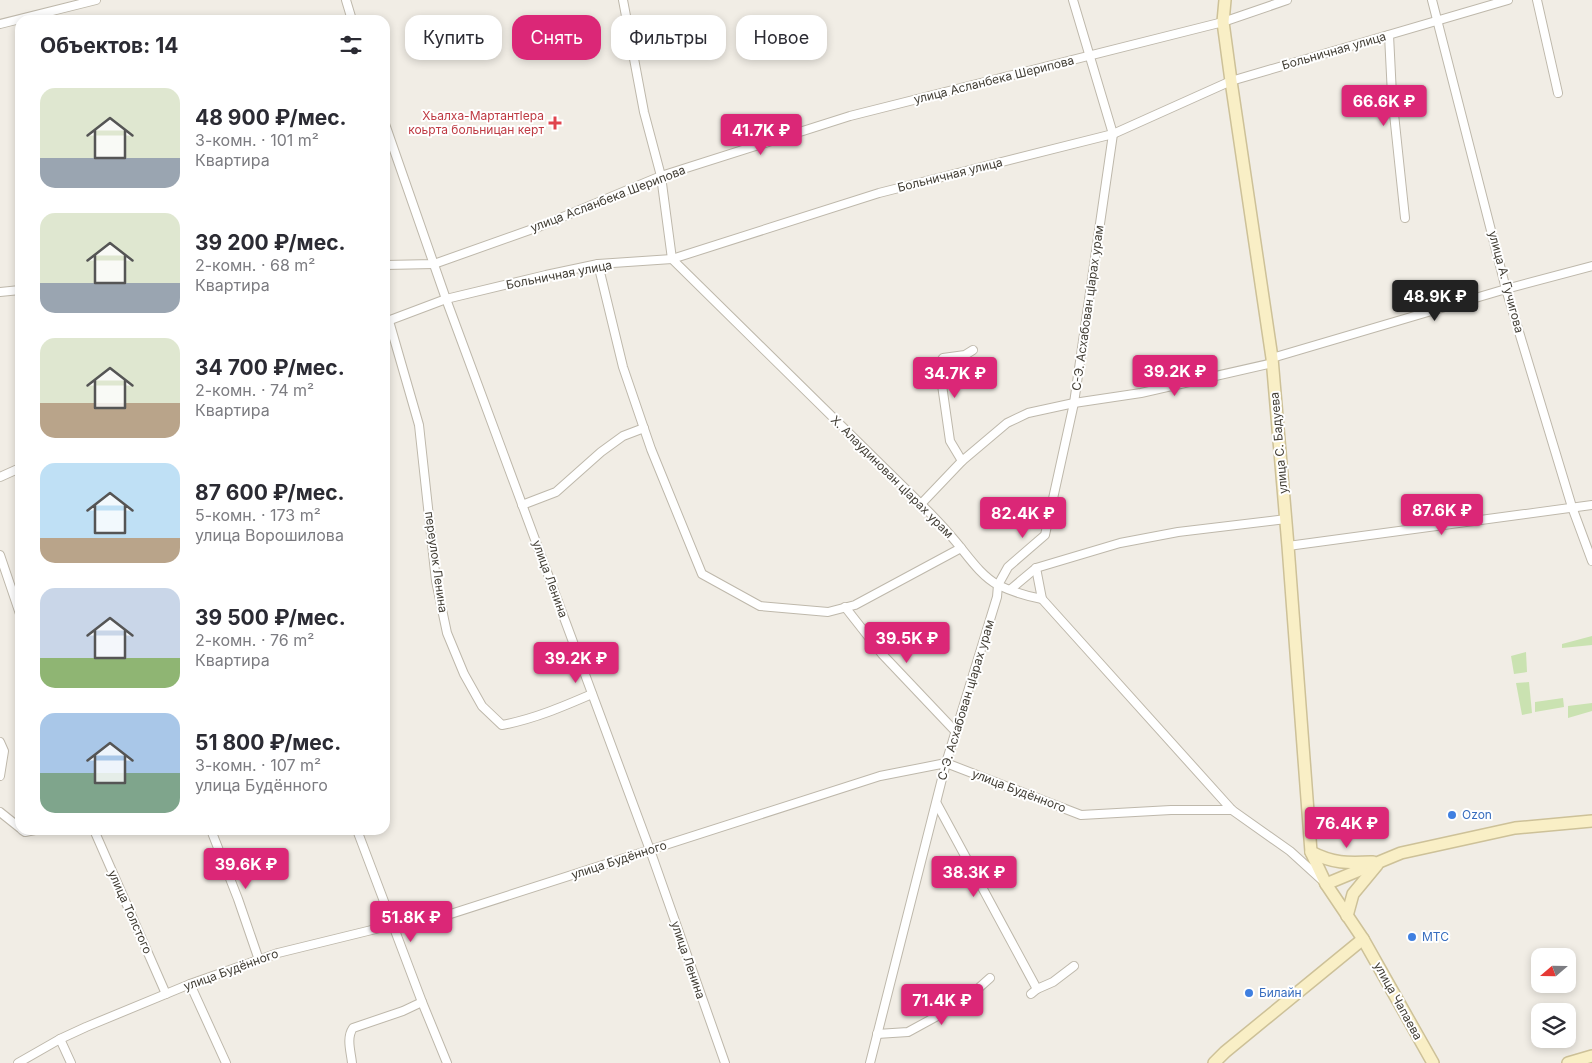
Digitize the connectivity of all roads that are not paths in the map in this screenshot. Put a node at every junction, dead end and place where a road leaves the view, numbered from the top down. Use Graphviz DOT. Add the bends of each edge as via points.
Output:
graph roads {
  1 [pos="96,0"];
  2 [pos="346,0"];
  3 [pos="624,0"];
  4 [pos="1073,0"];
  5 [pos="1225,0"];
  6 [pos="1288,0"];
  7 [pos="1432,0"];
  8 [pos="1508,0"];
  9 [pos="1537,0"];
  10 [pos="36,15"];
  11 [pos="350,15"];
  12 [pos="15,20"];
  13 [pos="1438,20"];
  14 [pos="1223,22"];
  15 [pos="0,24"];
  16 [pos="1389,35"];
  17 [pos="1090,56"];
  18 [pos="1231,81"];
  19 [pos="1558,94"];
  20 [pos="1113,134"];
  21 [pos="390,138"];
  22 [pos="661,176"];
  23 [pos="1405,218"];
  24 [pos="672,259"];
  25 [pos="434,264"];
  26 [pos="598,264"];
  27 [pos="390,265"];
  28 [pos="1592,266"];
  29 [pos="1506,289"];
  30 [pos="15,290"];
  31 [pos="0,292"];
  32 [pos="446,299"];
  33 [pos="390,320"];
  34 [pos="390,331"];
  35 [pos="972,350"];
  36 [pos="1272,361"];
  37 [pos="1074,403"];
  38 [pos="644,428"];
  39 [pos="962,461"];
  40 [pos="15,470"];
  41 [pos="0,477"];
  42 [pos="921,504"];
  43 [pos="522,505"];
  44 [pos="1592,505"];
  45 [pos="1572,507"];
  46 [pos="1286,519"];
  47 [pos="1288,546"];
  48 [pos="961,548"];
  49 [pos="0,555"];
  50 [pos="1592,561"];
  51 [pos="1036,568"];
  52 [pos="998,585"];
  53 [pos="1011,589"];
  54 [pos="15,599"];
  55 [pos="1042,599"];
  56 [pos="845,608"];
  57 [pos="592,694"];
  58 [pos="956,732"];
  59 [pos="0,742"];
  60 [pos="946,763"];
  61 [pos="0,776"];
  62 [pos="937,804"];
  63 [pos="1232,810"];
  64 [pos="0,812"];
  65 [pos="1592,821"];
  66 [pos="15,824"];
  67 [pos="96,835"];
  68 [pos="213,835"];
  69 [pos="359,835"];
  70 [pos="650,850"];
  71 [pos="1311,852"];
  72 [pos="1380,862"];
  73 [pos="1326,884"];
  74 [pos="1347,916"];
  75 [pos="392,925"];
  76 [pos="1362,939"];
  77 [pos="259,960"];
  78 [pos="1074,966"];
  79 [pos="990,978"];
  80 [pos="190,984"];
  81 [pos="166,994"];
  82 [pos="422,1002"];
  83 [pos="877,1034"];
  84 [pos="60,1039"];
  85 [pos="1592,1056"];
  86 [pos="18,1063"];
  87 [pos="70,1063"];
  88 [pos="226,1063"];
  89 [pos="352,1063"];
  90 [pos="447,1063"];
  91 [pos="725,1063"];
  92 [pos="870,1063"];
  93 [pos="1214,1063"];
  94 [pos="1433,1063"];
  95 [pos="1568,1063"];
  1 -- 10 [label="street"];
  2 -- 11 [label="street"];
  3 -- 22 [label="street" via="644,112"];
  4 -- 17 [label="street, С-Э. Асхабован цIарах урам"];
  5 -- 14 [label="main road, улица С. Бадуева"];
  6 -- 14 [label="street, улица Асланбека Шерипова"];
  7 -- 13 [label="street, улица А. Гучигова"];
  8 -- 13 [label="street, Больничная улица"];
  9 -- 19 [label="street"];
  12 -- 15 [label="street"];
  13 -- 16 [label="street, Больничная улица"];
  13 -- 29 [label="street, улица А. Гучигова"];
  14 -- 17 [label="street, улица Асланбека Шерипова"];
  14 -- 18 [label="main road, улица С. Бадуева"];
  16 -- 18 [label="street, Больничная улица"];
  16 -- 23 [label="street"];
  17 -- 20 [label="street, С-Э. Асхабован цIарах урам"];
  17 -- 22 [label="street, улица Асланбека Шерипова" via="850,116"];
  18 -- 20 [label="street, Больничная улица"];
  18 -- 36 [label="main road, улица С. Бадуева"];
  20 -- 24 [label="street, Больничная улица" via="879,193"];
  20 -- 37 [label="street, С-Э. Асхабован цIарах урам"];
  21 -- 25 [label="street, улица Ленина"];
  22 -- 24 [label="street"];
  22 -- 25 [label="street, улица Асланбека Шерипова" via="541,226"];
  24 -- 26 [label="street, Больничная улица"];
  24 -- 42 [label="street, Х. Алаудинован цIарах урам"];
  25 -- 27 [label="street, улица Асланбека Шерипова"];
  25 -- 32 [label="street, улица Ленина"];
  26 -- 32 [label="street, Больничная улица"];
  26 -- 38 [label="street" via="623,367"];
  28 -- 29 [label="street"];
  29 -- 36 [label="street"];
  29 -- 45 [label="street, улица А. Гучигова"];
  30 -- 31 [label="street"];
  32 -- 33 [label="street, Больничная улица"];
  32 -- 43 [label="street, улица Ленина"];
  34 -- 57 [label="street, переулок Ленина" via="419,425 436,581 447,633 464,674 482,706 502,725 552,711"];
  35 -- 39 [label="street" via="965,355 943,358 939,364 950,441"];
  36 -- 37 [label="street" via="1141,393"];
  36 -- 46 [label="main road, улица С. Бадуева"];
  37 -- 39 [label="street" via="1028,414 1007,423"];
  37 -- 52 [label="street, С-Э. Асхабован цIарах урам" via="1045,535 1008,567"];
  38 -- 43 [label="street" via="623,436 601,452 556,492"];
  38 -- 56 [label="street" via="702,574 760,606 828,612"];
  39 -- 42 [label="street"];
  40 -- 41 [label="street"];
  42 -- 48 [label="street, Х. Алаудинован цIарах урам"];
  43 -- 57 [label="street, улица Ленина"];
  44 -- 45 [label="street"];
  45 -- 47 [label="street"];
  45 -- 50 [label="street, улица А. Гучигова"];
  46 -- 47 [label="main road, улица С. Бадуева"];
  46 -- 51 [label="street" via="1178,532 1120,543"];
  47 -- 71 [label="main road, улица С. Бадуева"];
  48 -- 52 [label="street, Х. Алаудинован цIарах урам" via="982,573"];
  48 -- 56 [label="street"];
  49 -- 54 [label="street"];
  51 -- 53 [label="street"];
  51 -- 55 [label="street"];
  52 -- 53 [label="street, Х. Алаудинован цIарах урам"];
  52 -- 58 [label="street, С-Э. Асхабован цIарах урам"];
  53 -- 55 [label="street, Х. Алаудинован цIарах урам" via="1018,594"];
  55 -- 63 [label="street"];
  56 -- 58 [label="street" via="882,654"];
  57 -- 70 [label="street, улица Ленина"];
  58 -- 60 [label="street, С-Э. Асхабован цIарах урам"];
  59 -- 61 [label="street" via="4,751"];
  60 -- 62 [label="street, С-Э. Асхабован цIарах урам"];
  60 -- 63 [label="street, улица Будённого" via="1081,814"];
  60 -- 70 [label="street, улица Будённого" via="880,776"];
  62 -- 78 [label="street" via="1034,991"];
  62 -- 83 [label="street, С-Э. Асхабован цIарах урам"];
  63 -- 73 [label="street" via="1290,851"];
  64 -- 66 [label="street"];
  65 -- 72 [label="main road" via="1515,828 1401,853"];
  67 -- 81 [label="street, улица Толстого"];
  68 -- 77 [label="street"];
  69 -- 75 [label="street"];
  70 -- 75 [label="street, улица Будённого" via="407,928"];
  70 -- 91 [label="street, улица Ленина"];
  71 -- 72 [label="main road" via="1338,862"];
  71 -- 73 [label="main road, улица С. Бадуева"];
  72 -- 73 [label="main road"];
  72 -- 74 [label="main road" via="1353,894"];
  73 -- 74 [label="main road, улица С. Бадуева"];
  74 -- 76 [label="main road, улица Чапаева"];
  75 -- 77 [label="street, улица Будённого"];
  75 -- 82 [label="street"];
  76 -- 93 [label="main road"];
  76 -- 94 [label="main road, улица Чапаева"];
  77 -- 80 [label="street, улица Будённого"];
  79 -- 83 [label="street" via="963,1002 908,1032"];
  80 -- 81 [label="street, улица Будённого"];
  80 -- 88 [label="street"];
  81 -- 84 [label="street, улица Будённого"];
  82 -- 89 [label="street" via="353,1028 349,1040"];
  82 -- 90 [label="street"];
  83 -- 92 [label="street, С-Э. Асхабован цIарах урам"];
  84 -- 86 [label="street, улица Будённого"];
  84 -- 87 [label="street"];
  85 -- 95 [label="main road"];
}
